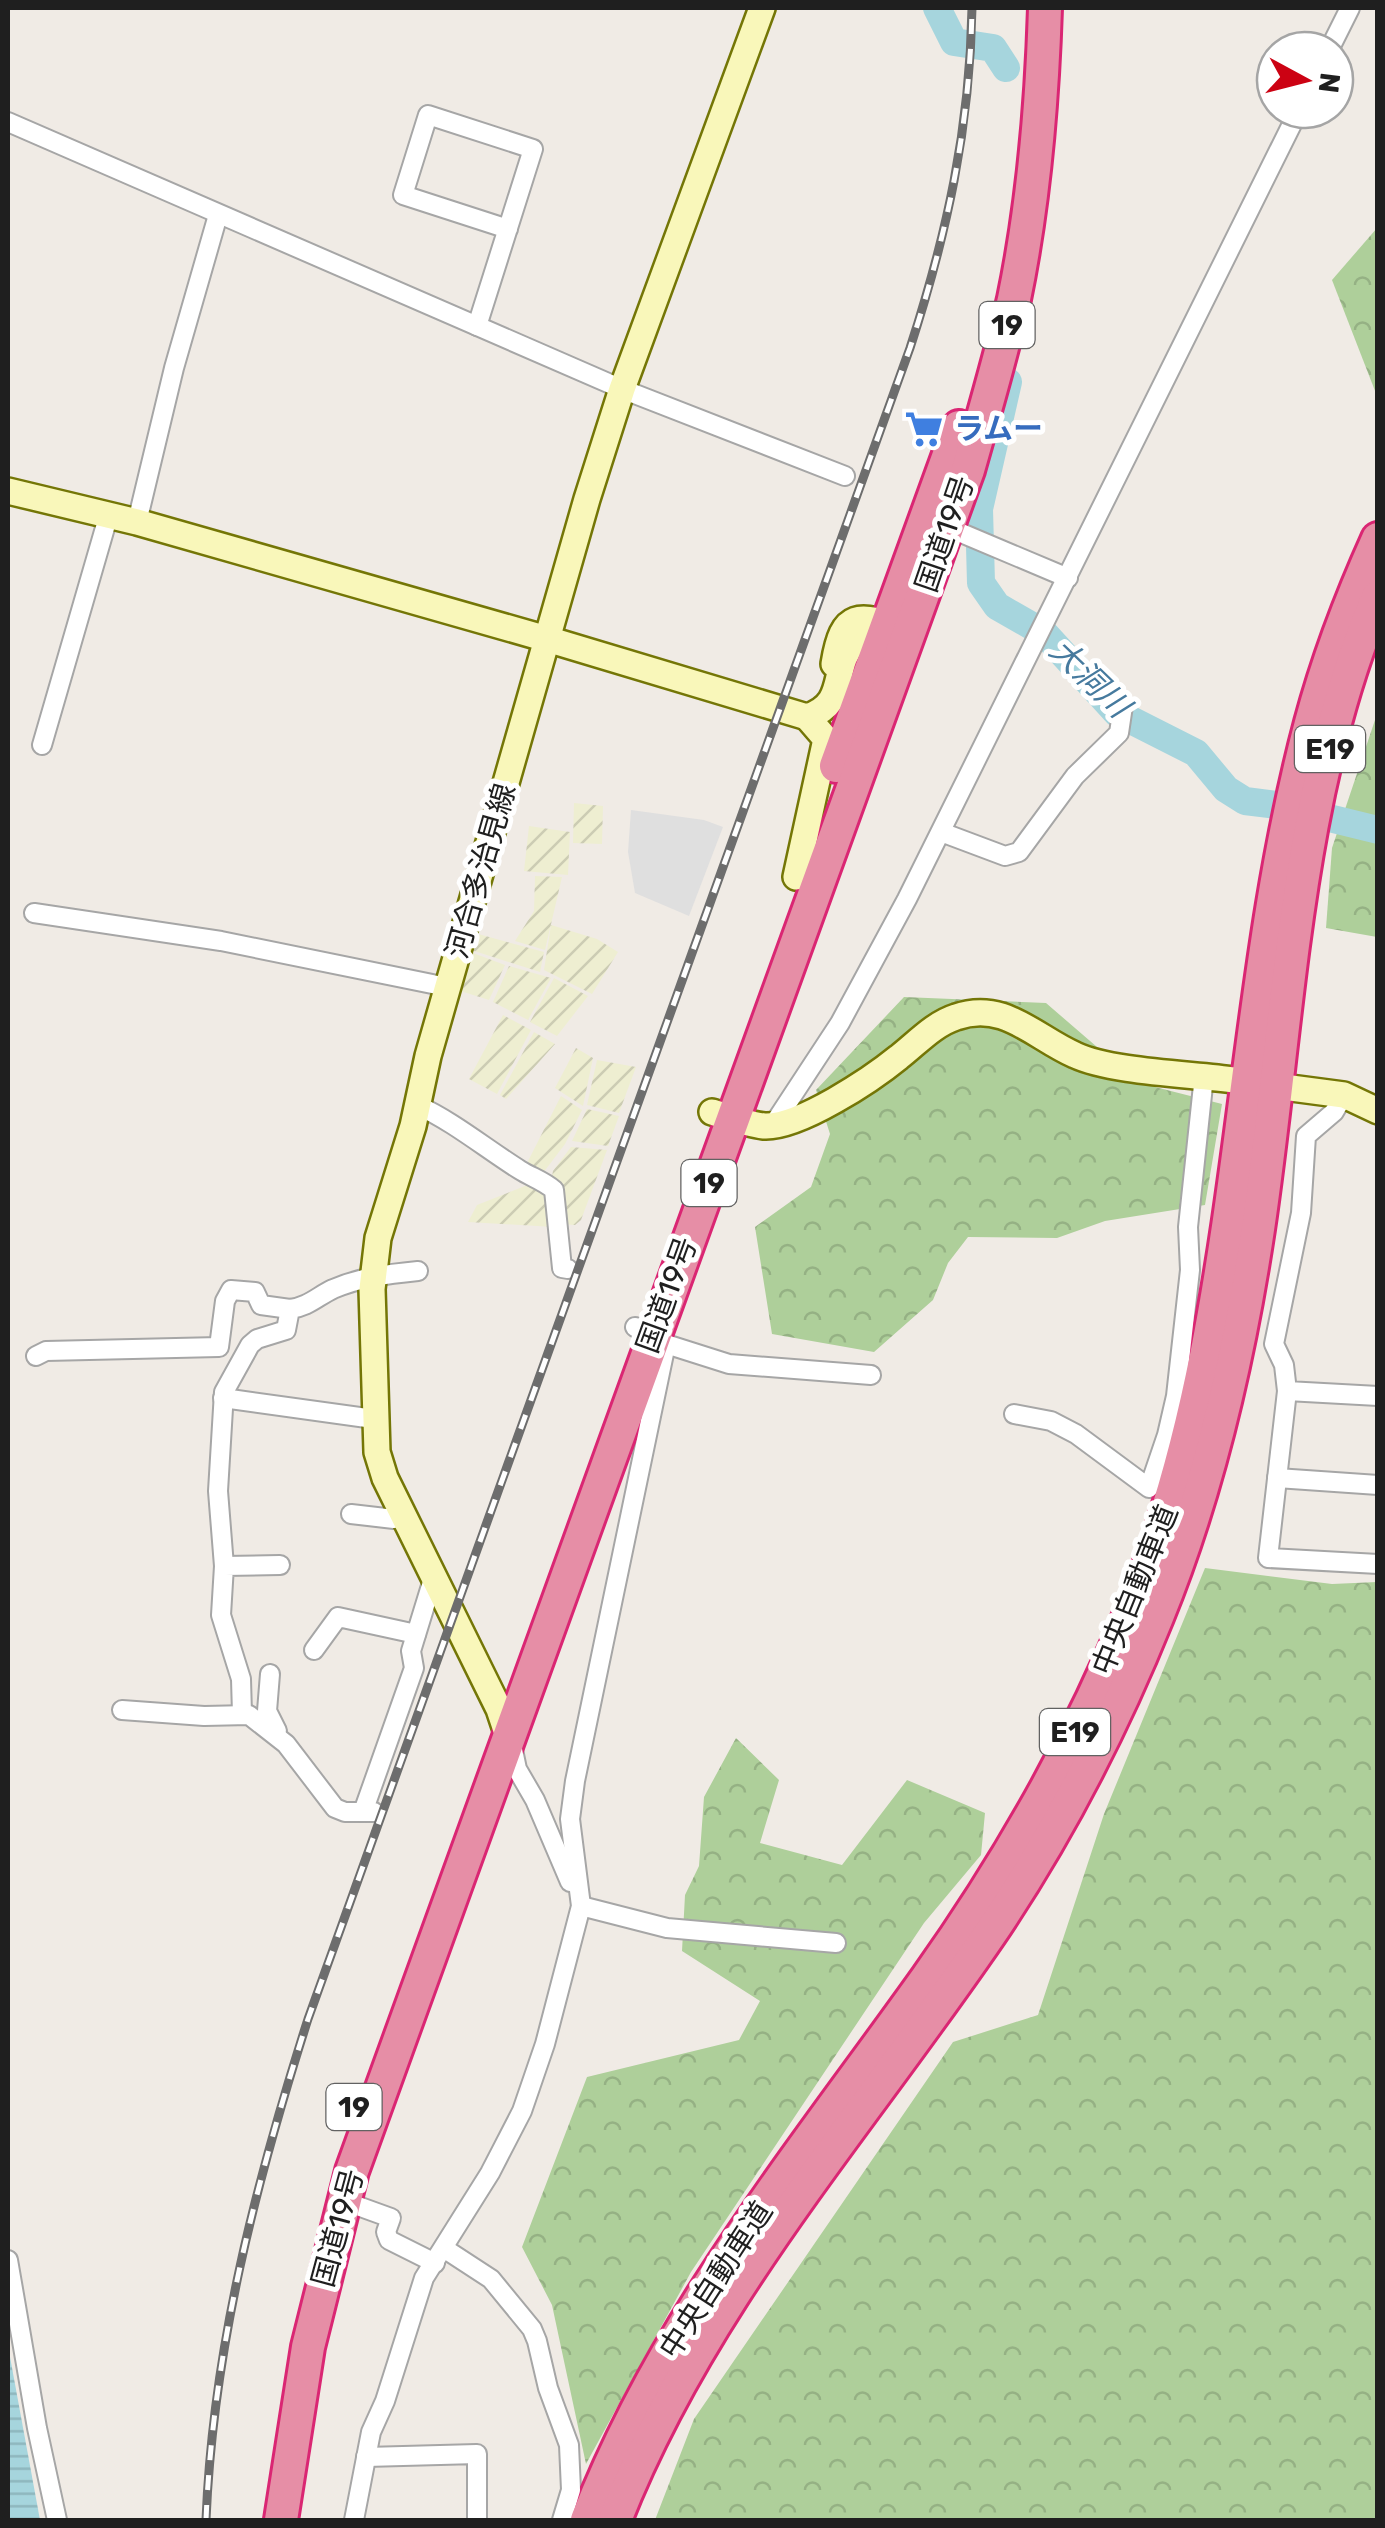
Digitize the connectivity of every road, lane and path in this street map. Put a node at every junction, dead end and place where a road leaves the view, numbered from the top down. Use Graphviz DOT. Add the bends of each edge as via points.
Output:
graph roads {
  1 [pos="762,8"];
  2 [pos="1024,8"];
  3 [pos="1045,8"];
  4 [pos="8,122"];
  5 [pos="1289,130"];
  6 [pos="218,215"];
  7 [pos="508,228"];
  8 [pos="477,326"];
  9 [pos="622,389"];
  10 [pos="845,476"];
  11 [pos="8,491"];
  12 [pos="109,514"];
  13 [pos="137,522"];
  14 [pos="959,532"];
  15 [pos="1378,539"];
  16 [pos="1068,578"];
  17 [pos="1378,597"];
  18 [pos="893,631"];
  19 [pos="547,639"];
  20 [pos="1343,658"];
  21 [pos="781,708"];
  22 [pos="1122,714"];
  23 [pos="807,718"];
  24 [pos="42,745"];
  25 [pos="941,832"];
  26 [pos="1299,835"];
  27 [pos="796,877"];
  28 [pos="34,914"];
  29 [pos="447,987"];
  30 [pos="1204,1076"];
  31 [pos="1234,1080"];
  32 [pos="1291,1088"];
  33 [pos="1344,1096"];
  34 [pos="417,1105"];
  35 [pos="1378,1111"];
  36 [pos="722,1115"];
  37 [pos="773,1125"];
  38 [pos="568,1269"];
  39 [pos="418,1271"];
  40 [pos="374,1276"];
  41 [pos="290,1309"];
  42 [pos="651,1336"];
  43 [pos="36,1356"];
  44 [pos="871,1375"];
  45 [pos="1288,1391"];
  46 [pos="1378,1396"];
  47 [pos="223,1398"];
  48 [pos="1014,1414"];
  49 [pos="374,1419"];
  50 [pos="1277,1478"];
  51 [pos="1378,1484"];
  52 [pos="350,1514"];
  53 [pos="404,1516"];
  54 [pos="1378,1564"];
  55 [pos="280,1565"];
  56 [pos="224,1566"];
  57 [pos="434,1576"];
  58 [pos="416,1634"];
  59 [pos="314,1650"];
  60 [pos="270,1674"];
  61 [pos="122,1710"];
  62 [pos="242,1714"];
  63 [pos="503,1722"];
  64 [pos="280,1738"];
  65 [pos="581,1906"];
  66 [pos="836,1943"];
  67 [pos="344,2201"];
  68 [pos="440,2256"];
  69 [pos="8,2260"];
  70 [pos="366,2457"];
  71 [pos="57,2520"];
  72 [pos="262,2520"];
  73 [pos="281,2520"];
  74 [pos="354,2520"];
  75 [pos="478,2520"];
  76 [pos="562,2520"];
  77 [pos="587,2520"];
  78 [pos="614,2520"];
  1 -- 9 [label="street, 河合多治見線"];
  2 -- 18 [label="highway, 国道19号 / 19" via="1018,150 994,300"];
  3 -- 14 [label="highway, 国道19号 / 19" via="1036,166 1014,300 968,470"];
  4 -- 6 [label="street"];
  5 -- 16 [label="street"];
  6 -- 8 [label="street"];
  6 -- 13 [label="street"];
  7 -- 7 [label="street" via="533,149 428,115 403,195"];
  7 -- 8 [label="street"];
  8 -- 9 [label="street"];
  9 -- 10 [label="street"];
  9 -- 19 [label="street, 河合多治見線"];
  11 -- 12 [label="street"];
  12 -- 13 [label="street"];
  12 -- 24 [label="street"];
  13 -- 19 [label="street"];
  14 -- 16 [label="street"];
  14 -- 18 [label="highway, 国道19号 / 19"];
  15 -- 20 [label="highway, 中央自動車道 / E19"];
  16 -- 25 [label="street"];
  17 -- 20 [label="highway, 中央自動車道 / E19"];
  18 -- 21 [label="street" via="860,617 848,621 820,700"];
  18 -- 23 [label="street" via="848,648 836,694"];
  18 -- 27 [label="highway, 国道19号 / 19"];
  18 -- 36 [label="highway, 国道19号 / 19"];
  19 -- 21 [label="street"];
  19 -- 29 [label="street, 河合多治見線"];
  20 -- 26 [label="highway, 中央自動車道 / E19" via="1322,781"];
  21 -- 23 [label="street"];
  22 -- 25 [label="street" via="1118,734 1076,776 1019,852 1006,856"];
  23 -- 27 [label="street" via="826,739 826,750"];
  25 -- 37 [label="street" via="840,1022"];
  26 -- 77 [label="highway, 中央自動車道 / E19" via="1262,980 1210,1352 1166,1520 1133,1608 1089,1706 1013,1845 929,1976 703,2292 648,2387"];
  26 -- 78 [label="highway, 中央自動車道 / E19" via="1258,1227 1230,1382 1190,1532 1157,1618 1074,1796 1037,1859 731,2300 671,2400"];
  27 -- 36 [label="highway, 国道19号 / 19"];
  28 -- 29 [label="street" via="221,941"];
  29 -- 34 [label="street, 河合多治見線"];
  30 -- 31 [label="street"];
  30 -- 37 [label="street" via="1079,1058 1020,1021 976,1012 935,1028 831,1104"];
  30 -- 48 [label="street" via="1176,1396 1148,1488 1076,1434"];
  32 -- 33 [label="street"];
  33 -- 35 [label="street"];
  33 -- 45 [label="street" via="1306,1136 1298,1231 1274,1344"];
  34 -- 38 [label="street" via="554,1190 562,1268"];
  34 -- 40 [label="street, 河合多治見線" via="378,1238"];
  36 -- 37 [label="street"];
  36 -- 42 [label="highway, 国道19号 / 19"];
  39 -- 40 [label="street"];
  40 -- 41 [label="street"];
  40 -- 49 [label="street, 河合多治見線"];
  41 -- 43 [label="street" via="262,1305 255,1292 231,1290 219,1347"];
  41 -- 47 [label="street" via="286,1330 250,1346"];
  42 -- 44 [label="street" via="728,1364"];
  42 -- 63 [label="highway, 国道19号 / 19"];
  42 -- 65 [label="street" via="574,1781 571,1835"];
  45 -- 46 [label="street"];
  45 -- 50 [label="street"];
  47 -- 49 [label="street"];
  47 -- 56 [label="street" via="218,1490"];
  49 -- 53 [label="street, 河合多治見線" via="381,1465"];
  50 -- 51 [label="street"];
  50 -- 54 [label="street" via="1268,1558"];
  52 -- 53 [label="street"];
  53 -- 57 [label="street, 河合多治見線"];
  55 -- 56 [label="street"];
  56 -- 62 [label="street" via="221,1616 241,1680"];
  57 -- 58 [label="street"];
  57 -- 63 [label="street, 河合多治見線"];
  58 -- 59 [label="street" via="338,1617"];
  58 -- 64 [label="street" via="414,1668 368,1812 335,1808"];
  60 -- 64 [label="street" via="267,1711"];
  61 -- 62 [label="street"];
  62 -- 64 [label="street"];
  63 -- 65 [label="street" via="517,1769"];
  63 -- 67 [label="highway, 国道19号 / 19"];
  63 -- 72 [label="highway, 国道19号 / 19" via="381,2031 324,2200 278,2402"];
  65 -- 66 [label="street" via="667,1928"];
  65 -- 68 [label="street" via="522,2111"];
  67 -- 68 [label="street" via="391,2218 389,2240"];
  67 -- 73 [label="highway, 国道19号 / 19" via="308,2347"];
  68 -- 70 [label="street" via="424,2278"];
  68 -- 76 [label="street" via="491,2279 532,2328 570,2445 571,2490"];
  69 -- 71 [label="street"];
  70 -- 74 [label="street"];
  70 -- 75 [label="street" via="477,2454"];
}
